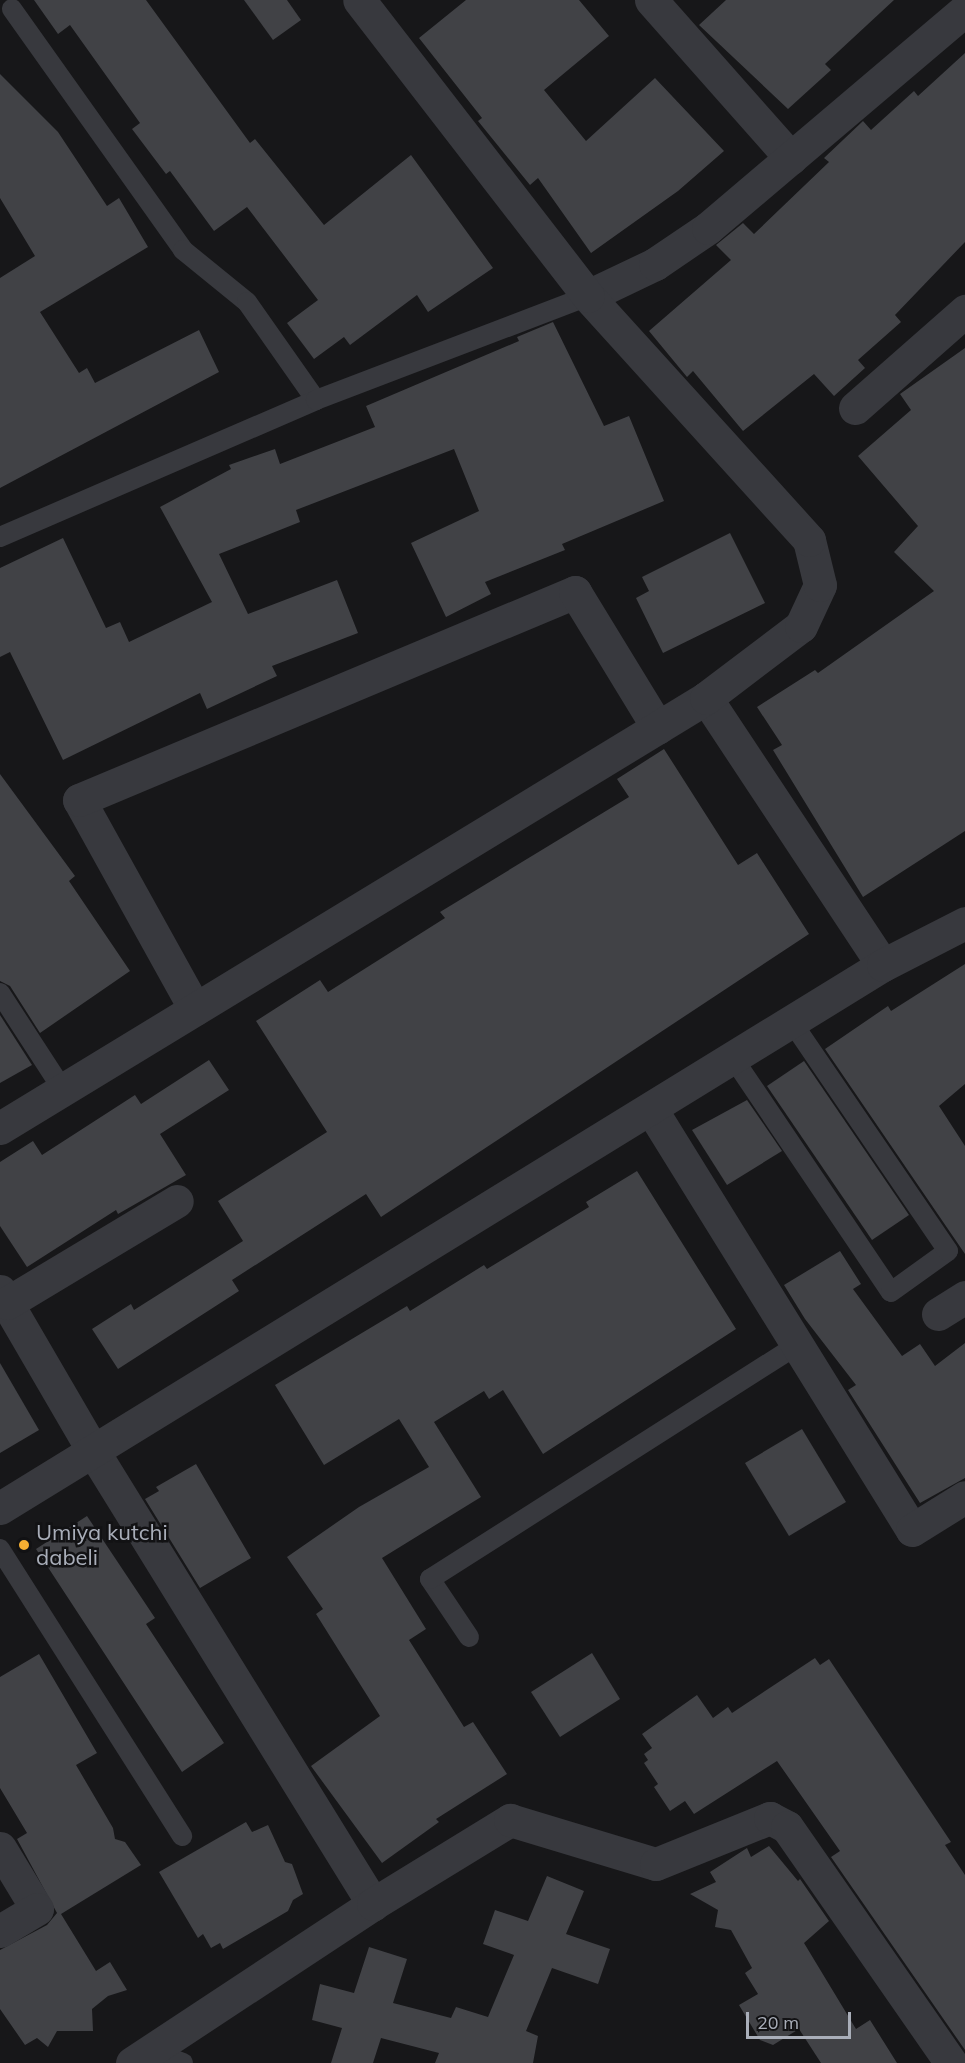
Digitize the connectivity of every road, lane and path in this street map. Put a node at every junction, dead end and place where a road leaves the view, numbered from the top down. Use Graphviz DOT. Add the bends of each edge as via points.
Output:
graph roads {
  1 [pos="359,0"];
  2 [pos="651,0"];
  3 [pos="954,9"];
  4 [pos="10,11"];
  5 [pos="791,158"];
  6 [pos="588,296"];
  7 [pos="965,311"];
  8 [pos="316,400"];
  9 [pos="855,408"];
  10 [pos="0,537"];
  11 [pos="706,698"];
  12 [pos="658,728"];
  13 [pos="965,923"];
  14 [pos="883,965"];
  15 [pos="0,993"];
  16 [pos="195,1009"];
  17 [pos="792,1022"];
  18 [pos="733,1058"];
  19 [pos="63,1090"];
  20 [pos="651,1109"];
  21 [pos="0,1128"];
  22 [pos="177,1201"];
  23 [pos="3,1297"];
  24 [pos="798,1345"];
  25 [pos="93,1452"];
  26 [pos="965,1497"];
  27 [pos="0,1508"];
  28 [pos="0,1549"];
  29 [pos="469,1637"];
  30 [pos="182,1836"];
  31 [pos="0,1848"];
  32 [pos="373,1904"];
  33 [pos="0,1931"];
  34 [pos="141,2057"];
  35 [pos="183,2063"];
  36 [pos="951,2063"];
  1 -- 6 [label="street"];
  2 -- 5 [label="street"];
  3 -- 5 [label="street"];
  4 -- 8 [label="lane" via="183,250 247,302"];
  5 -- 6 [label="street" via="708,228 664,258"];
  6 -- 8 [label="lane"];
  6 -- 11 [label="street" via="809,540 820,585 801,626"];
  7 -- 9 [label="street"];
  8 -- 10 [label="lane"];
  11 -- 12 [label="street"];
  11 -- 14 [label="street"];
  12 -- 16 [label="street"];
  12 -- 16 [label="street" via="575,592 79,800"];
  13 -- 14 [label="street"];
  14 -- 17 [label="street"];
  15 -- 19 [label="lane"];
  16 -- 19 [label="street"];
  17 -- 18 [label="street"];
  17 -- 18 [label="lane" via="948,1251 891,1292"];
  18 -- 20 [label="street"];
  19 -- 21 [label="street"];
  20 -- 24 [label="street"];
  20 -- 25 [label="street"];
  22 -- 23 [label="street"];
  23 -- 25 [label="street"];
  24 -- 26 [label="street" via="912,1530"];
  24 -- 29 [label="lane" via="430,1579"];
  25 -- 27 [label="street"];
  25 -- 32 [label="street"];
  28 -- 30 [label="lane"];
  31 -- 33 [label="street" via="36,1909"];
  32 -- 34 [label="street"];
  32 -- 36 [label="street" via="510,1820 656,1864 770,1818 787,1827"];
  34 -- 35 [label="lane"];
}
